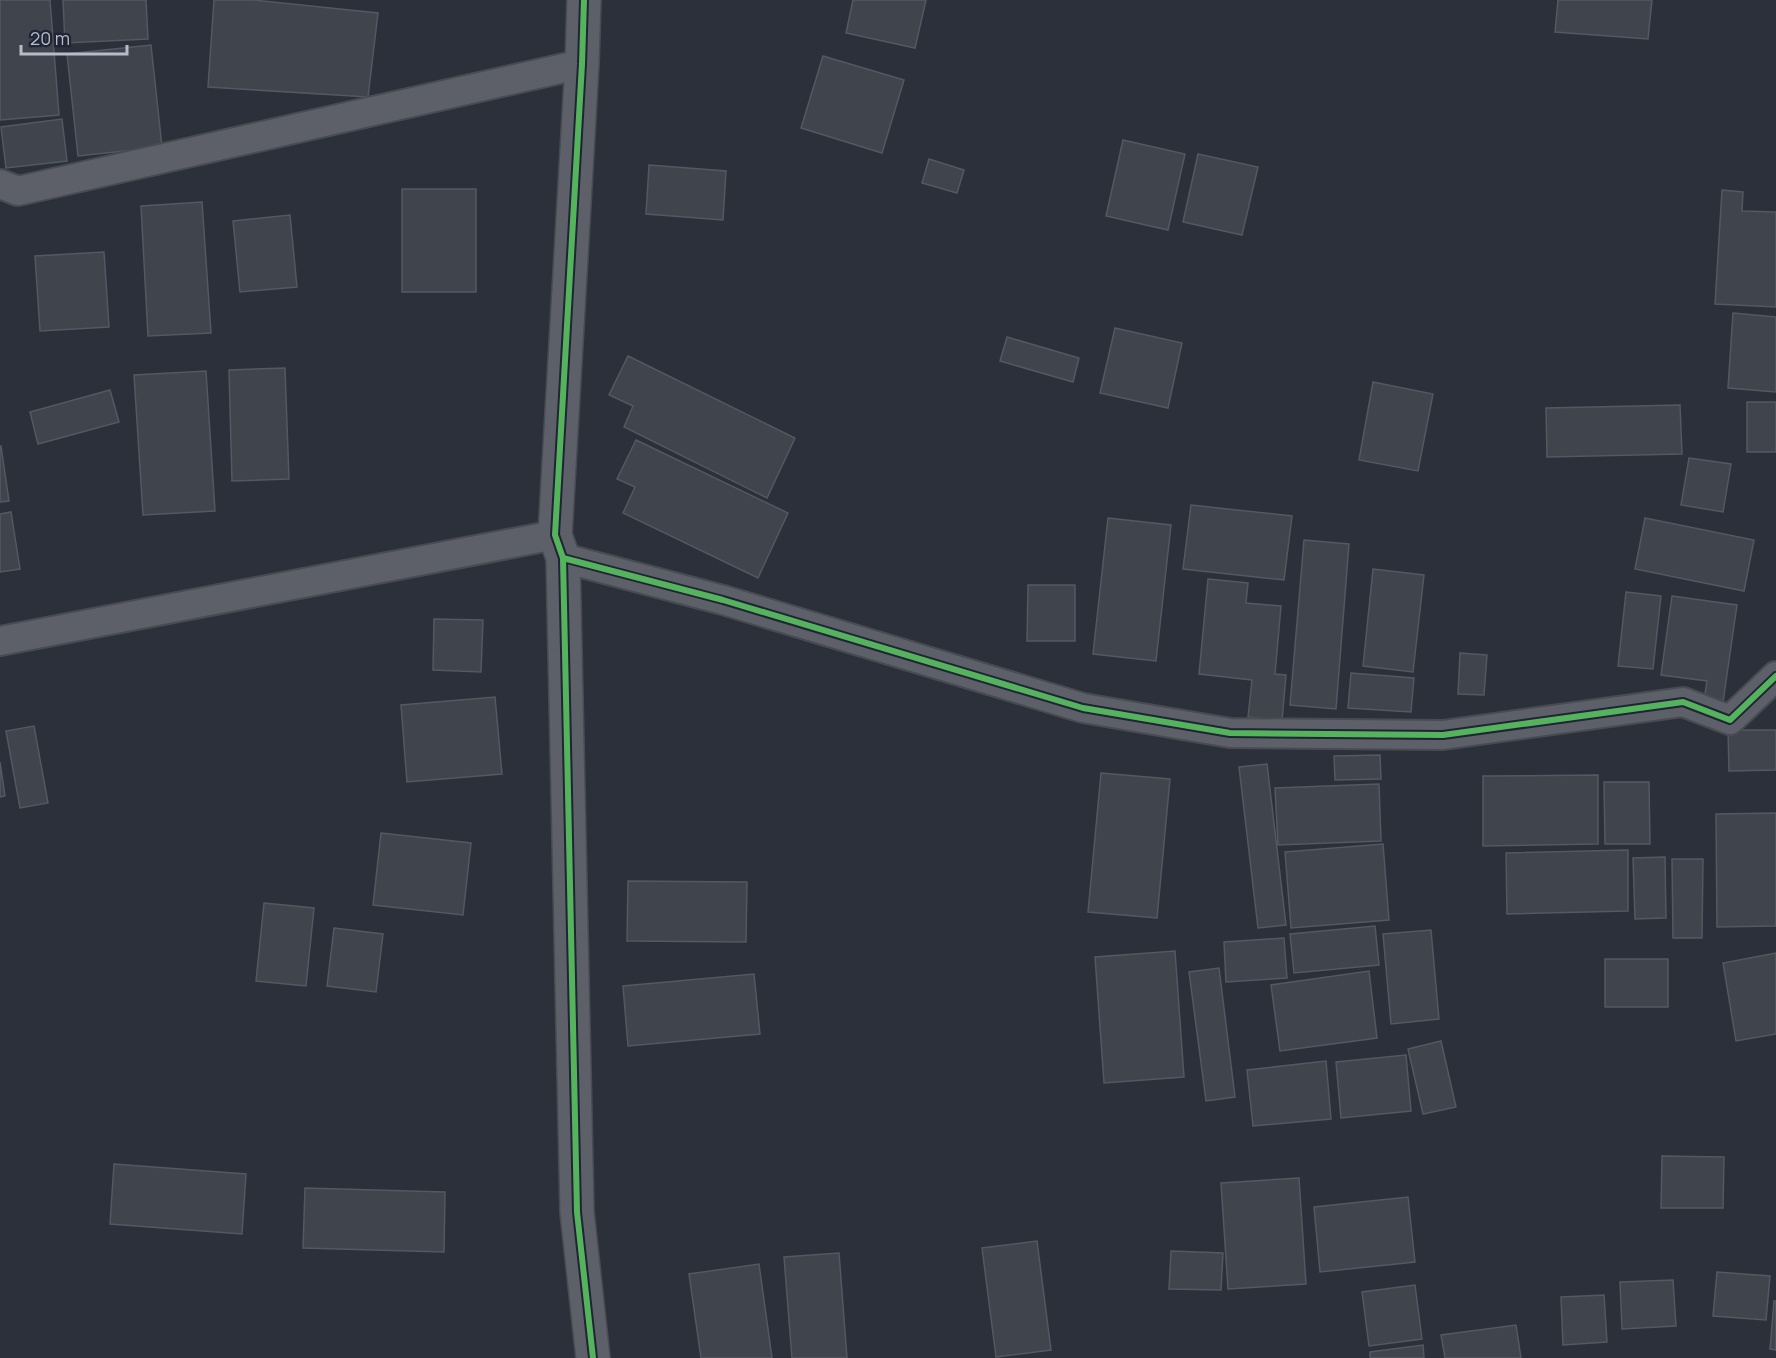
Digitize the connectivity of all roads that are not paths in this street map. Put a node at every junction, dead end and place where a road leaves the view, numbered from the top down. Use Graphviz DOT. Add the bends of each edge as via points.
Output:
graph roads {
  1 [pos="584,0"];
  2 [pos="582,64"];
  3 [pos="0,184"];
  4 [pos="559,547"];
  5 [pos="0,641"];
  6 [pos="1776,676"];
  7 [pos="593,1358"];
  1 -- 2 [label="street"];
  2 -- 3 [label="street" via="18,191"];
  2 -- 4 [label="street"];
  4 -- 5 [label="street"];
  4 -- 6 [label="street" via="1083,708 1230,733 1443,735 1683,702 1730,720"];
  4 -- 7 [label="street" via="577,1212"];
}
